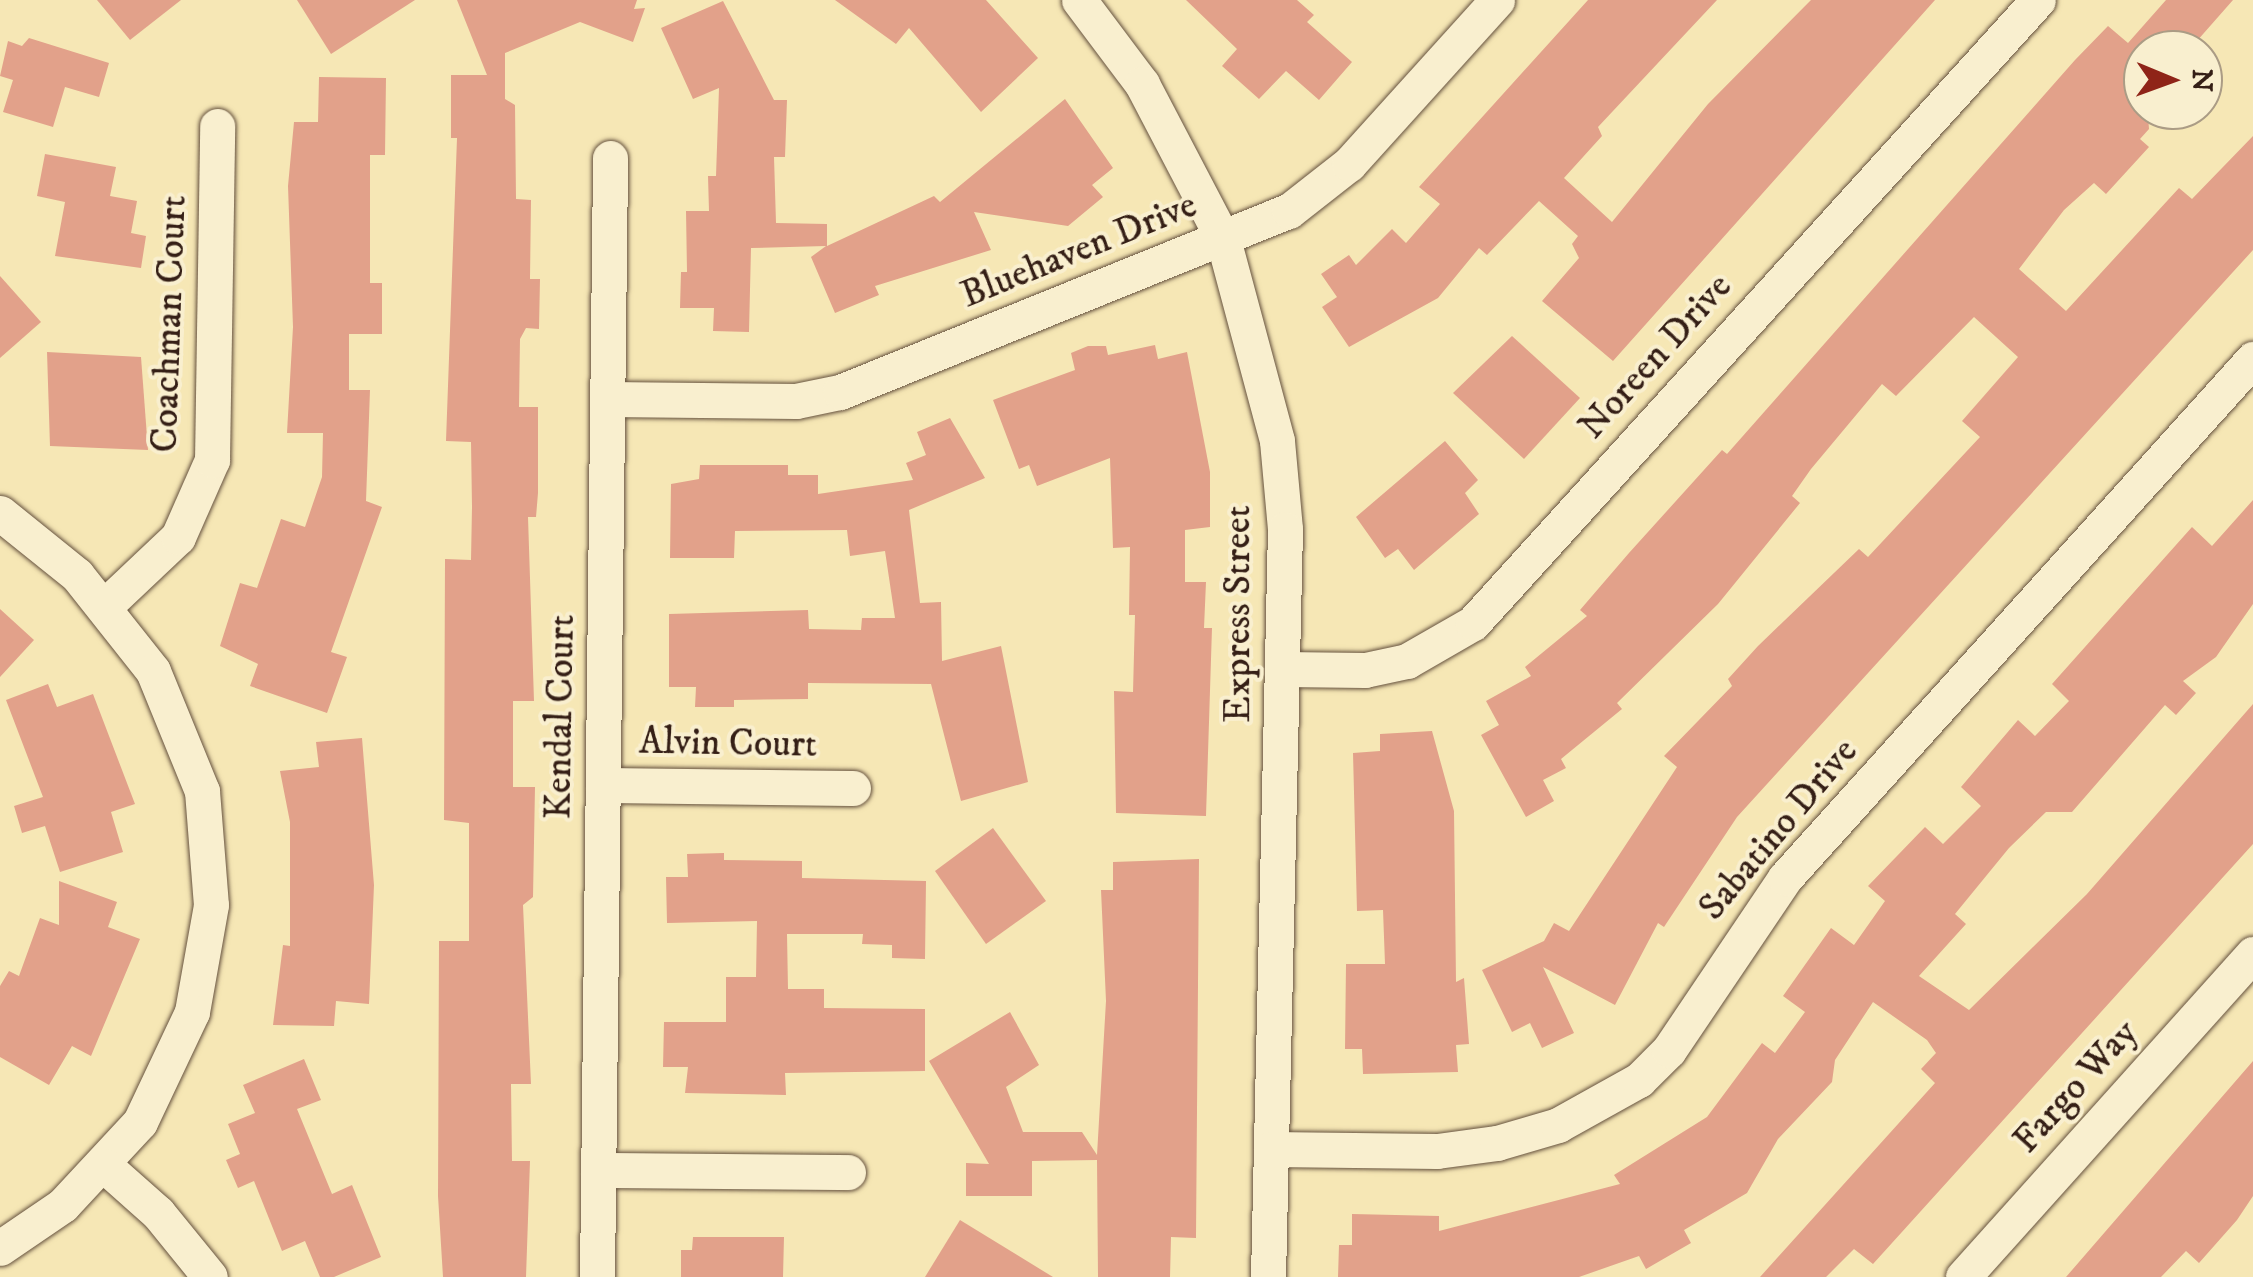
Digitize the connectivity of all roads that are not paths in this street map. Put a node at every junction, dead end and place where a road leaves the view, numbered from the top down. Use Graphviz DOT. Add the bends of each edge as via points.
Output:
graph roads {
  1 [pos="1078,0"];
  2 [pos="1497,0"];
  3 [pos="2038,0"];
  4 [pos="217,126"];
  5 [pos="610,158"];
  6 [pos="1223,239"];
  7 [pos="2253,359"];
  8 [pos="607,400"];
  9 [pos="0,513"];
  10 [pos="106,604"];
  11 [pos="1283,670"];
  12 [pos="603,785"];
  13 [pos="853,788"];
  14 [pos="2253,954"];
  15 [pos="1272,1148"];
  16 [pos="104,1166"];
  17 [pos="598,1170"];
  18 [pos="848,1172"];
  19 [pos="0,1248"];
  20 [pos="210,1277"];
  21 [pos="597,1277"];
  22 [pos="1268,1277"];
  23 [pos="1963,1277"];
  1 -- 6 [label="street, Express Street" via="1142,84"];
  2 -- 6 [label="street, Bluehaven Drive" via="1321,190"];
  3 -- 11 [label="street, Noreen Drive" via="1473,623 1407,661 1365,670"];
  4 -- 10 [label="street, Coachman Court" via="212,460 178,537"];
  5 -- 8 [label="street, Kendal Court"];
  6 -- 8 [label="street, Bluehaven Drive" via="840,392 796,401"];
  6 -- 11 [label="street, Express Street" via="1277,441"];
  7 -- 15 [label="street, Sabatino Drive" via="1785,878 1669,1050 1639,1080 1558,1124 1497,1143 1437,1151"];
  8 -- 12 [label="street, Kendal Court"];
  9 -- 10 [label="street"];
  10 -- 16 [label="street" via="182,728 202,792 211,905 192,1012 170,1068"];
  11 -- 15 [label="street, Express Street"];
  12 -- 13 [label="street, Alvin Court"];
  12 -- 17 [label="street, Kendal Court"];
  14 -- 23 [label="street, Fargo Way"];
  15 -- 22 [label="street, Express Street"];
  16 -- 19 [label="street"];
  16 -- 20 [label="street" via="179,1235"];
  17 -- 18 [label="street"];
  17 -- 21 [label="street, Kendal Court"];
}
